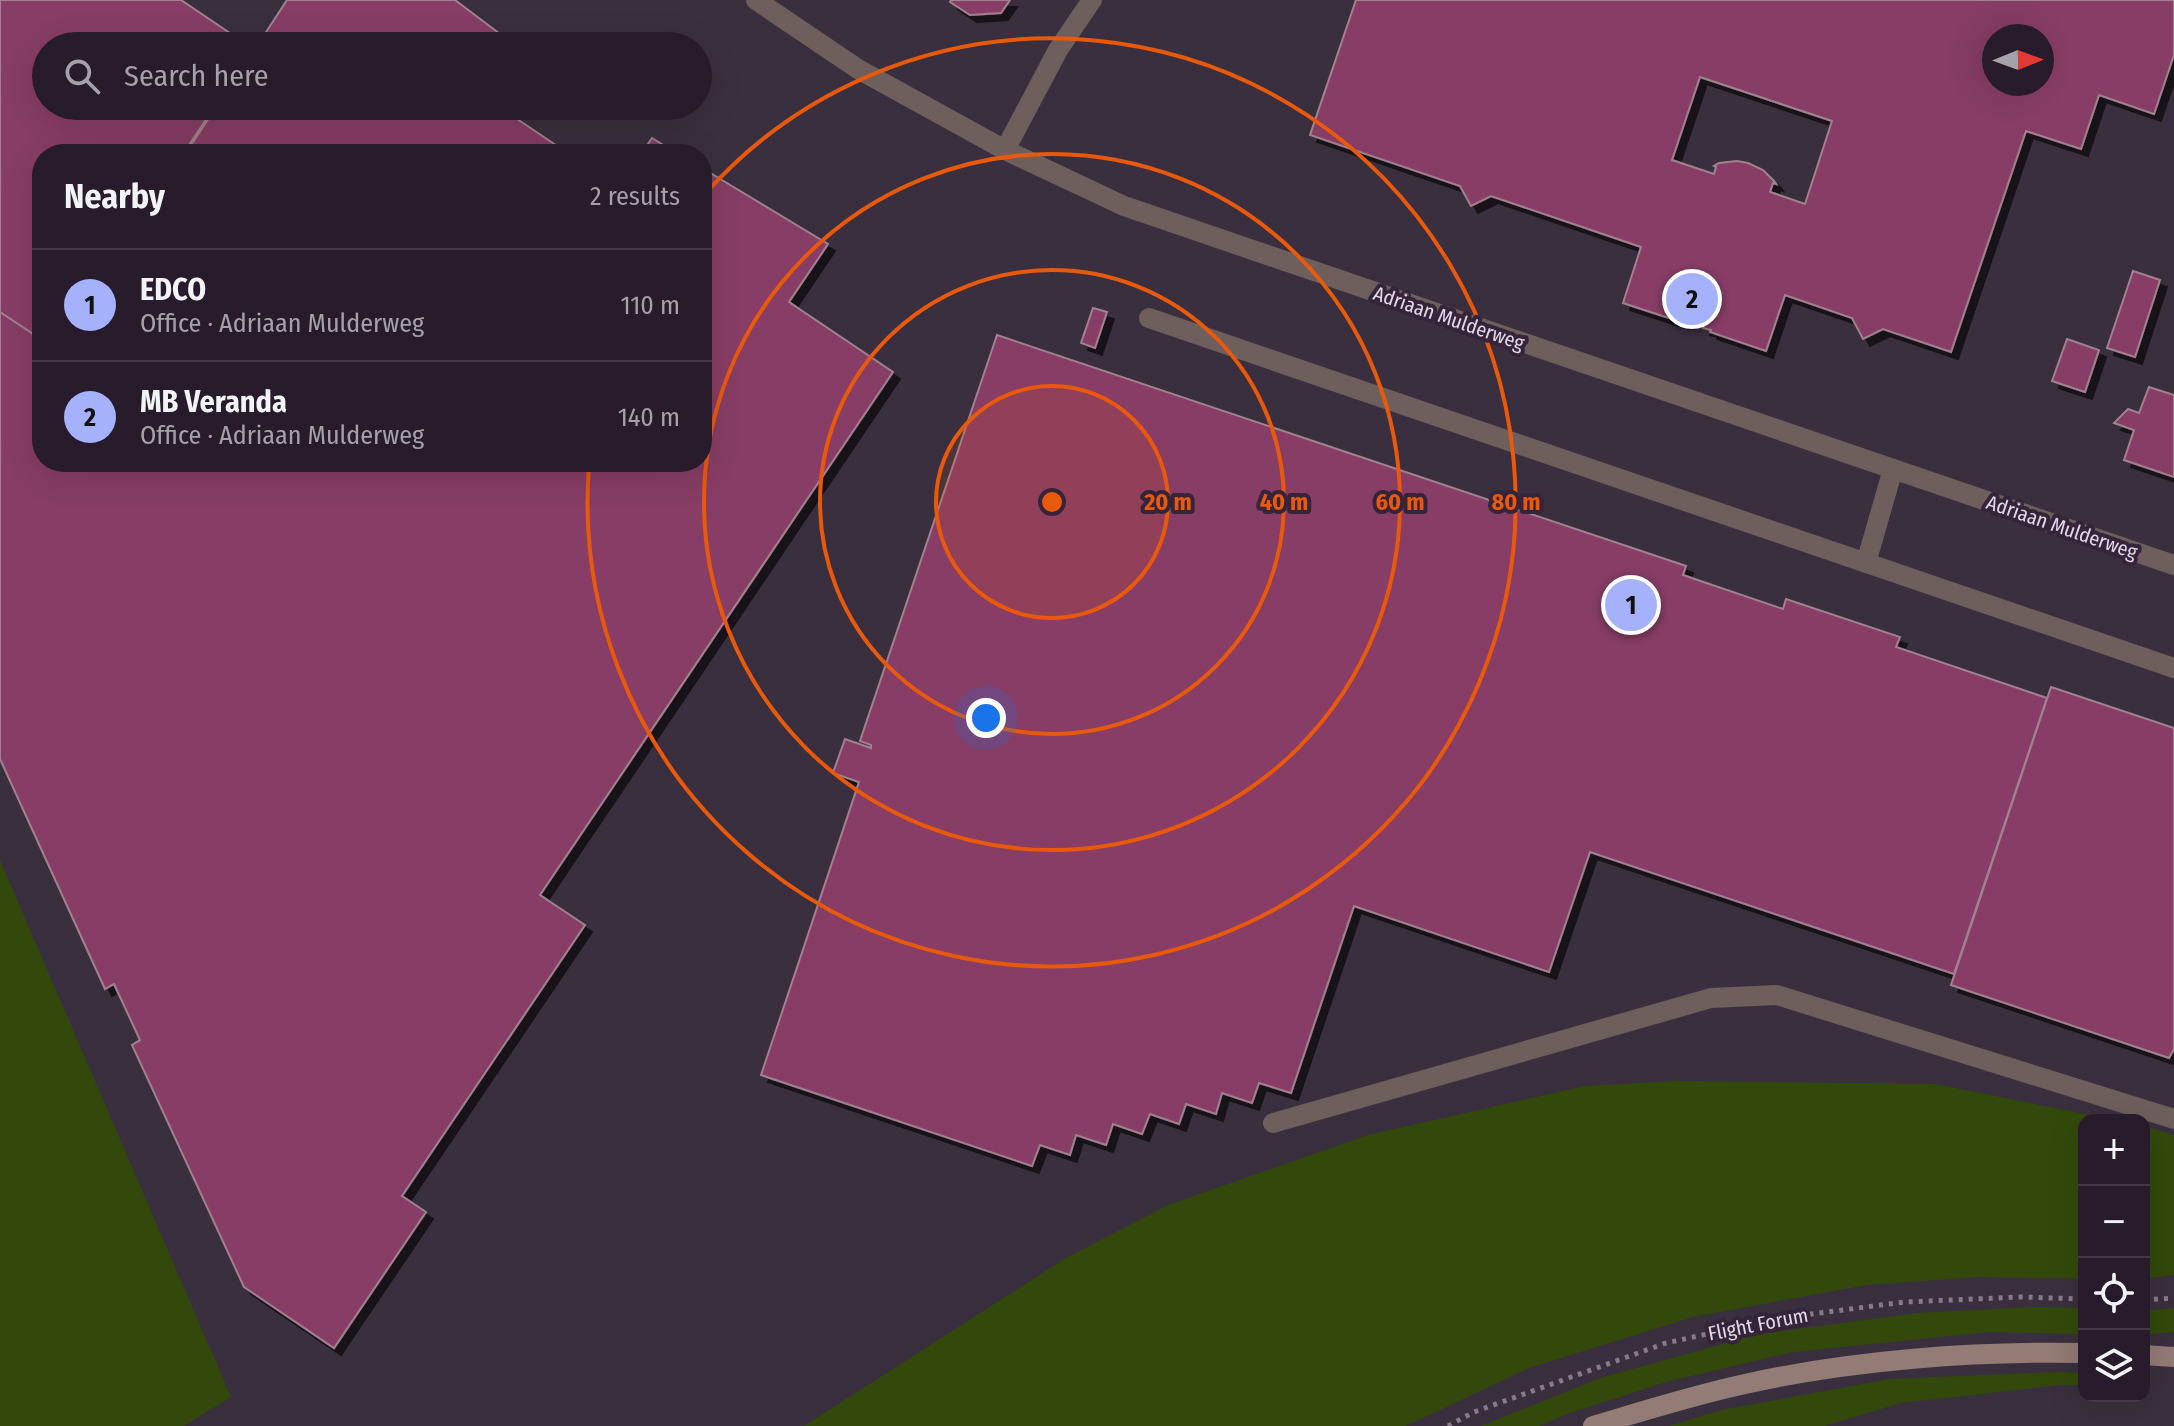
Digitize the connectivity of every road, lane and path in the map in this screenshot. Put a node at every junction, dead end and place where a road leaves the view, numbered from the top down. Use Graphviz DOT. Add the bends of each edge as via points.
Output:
graph roads {
  1 [pos="756,0"];
  2 [pos="1092,0"];
  3 [pos="1005,150"];
  4 [pos="1149,318"];
  5 [pos="1893,469"];
  6 [pos="1866,563"];
  7 [pos="2174,565"];
  8 [pos="2174,668"];
  9 [pos="2174,1119"];
  10 [pos="1273,1123"];
  11 [pos="2174,1298"];
  12 [pos="2078,1299"];
  13 [pos="2150,1300"];
  14 [pos="2174,1347"];
  15 [pos="2078,1353"];
  16 [pos="2150,1353"];
  17 [pos="2150,1355"];
  18 [pos="2174,1357"];
  19 [pos="1448,1426"];
  20 [pos="1593,1426"];
  1 -- 3 [label="street, Adriaan Mulderweg" via="858,69"];
  2 -- 3 [label="street" via="1058,50"];
  3 -- 5 [label="street, Adriaan Mulderweg" via="1124,206"];
  4 -- 6 [label="street"];
  5 -- 6 [label="street"];
  5 -- 7 [label="street, Adriaan Mulderweg"];
  6 -- 8 [label="street"];
  9 -- 10 [label="street" via="1777,995 1751,995 1711,998"];
  11 -- 13 [label="path"];
  12 -- 19 [label="path, Flight Forum" via="1905,1302 1780,1318 1666,1343"];
  14 -- 16 [label="street"];
  15 -- 20 [label="main road" via="1976,1354 1813,1372 1746,1383"];
  17 -- 18 [label="main road"];
}
